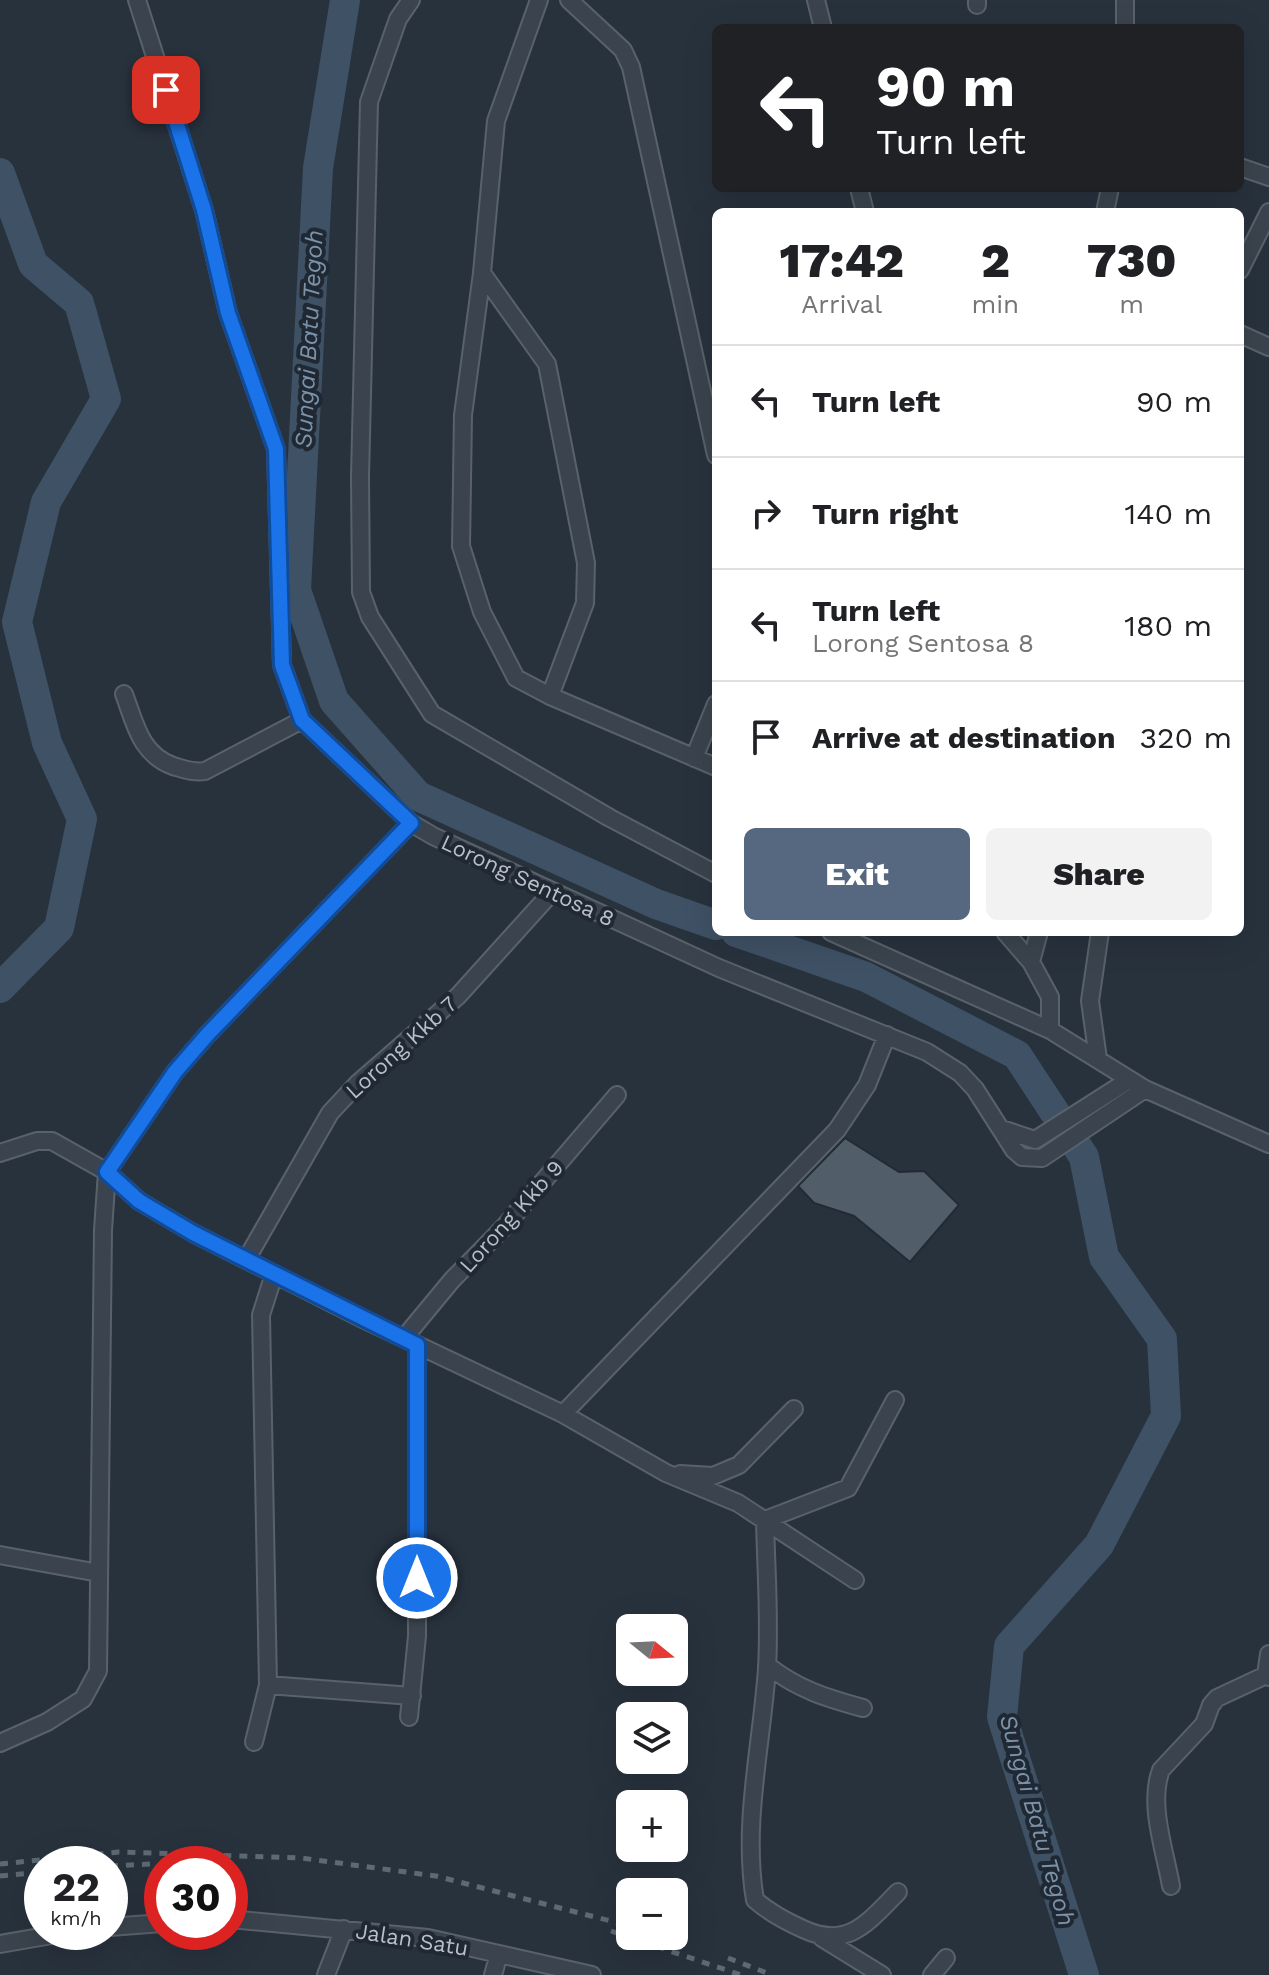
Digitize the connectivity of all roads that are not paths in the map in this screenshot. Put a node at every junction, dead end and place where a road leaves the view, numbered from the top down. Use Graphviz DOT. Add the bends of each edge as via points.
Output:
graph roads {
  1 [pos="137,0"];
  2 [pos="411,0"];
  3 [pos="539,0"];
  4 [pos="569,0"];
  5 [pos="816,0"];
  6 [pos="1125,0"];
  7 [pos="822,24"];
  8 [pos="1125,24"];
  9 [pos="1244,168"];
  10 [pos="1269,177"];
  11 [pos="1269,212"];
  12 [pos="1244,262"];
  13 [pos="482,273"];
  14 [pos="1244,336"];
  15 [pos="1269,347"];
  16 [pos="712,437"];
  17 [pos="124,694"];
  18 [pos="550,696"];
  19 [pos="712,714"];
  20 [pos="302,720"];
  21 [pos="694,758"];
  22 [pos="712,765"];
  23 [pos="411,823"];
  24 [pos="712,872"];
  25 [pos="553,891"];
  26 [pos="840,936"];
  27 [pos="1008,936"];
  28 [pos="1038,936"];
  29 [pos="1099,936"];
  30 [pos="1031,962"];
  31 [pos="1050,1030"];
  32 [pos="887,1035"];
  33 [pos="1098,1059"];
  34 [pos="1129,1080"];
  35 [pos="1145,1089"];
  36 [pos="617,1095"];
  37 [pos="1002,1129"];
  38 [pos="1269,1144"];
  39 [pos="0,1153"];
  40 [pos="107,1172"];
  41 [pos="246,1260"];
  42 [pos="274,1274"];
  43 [pos="410,1341"];
  44 [pos="895,1400"];
  45 [pos="794,1409"];
  46 [pos="563,1414"];
  47 [pos="666,1473"];
  48 [pos="765,1520"];
  49 [pos="0,1555"];
  50 [pos="99,1573"];
  51 [pos="855,1580"];
  52 [pos="1269,1654"];
  53 [pos="767,1665"];
  54 [pos="1267,1676"];
  55 [pos="268,1685"];
  56 [pos="412,1696"];
  57 [pos="863,1708"];
  58 [pos="409,1717"];
  59 [pos="254,1742"];
  60 [pos="0,1743"];
  61 [pos="1171,1886"];
  62 [pos="898,1892"];
  63 [pos="248,1921"];
  64 [pos="344,1929"];
  65 [pos="821,1938"];
  66 [pos="24,1940"];
  67 [pos="0,1944"];
  68 [pos="499,1954"];
  69 [pos="946,1958"];
  70 [pos="326,1975"];
  71 [pos="493,1975"];
  72 [pos="592,1975"];
  73 [pos="882,1975"];
  74 [pos="932,1975"];
  1 -- 20 [label="street, Lorong Sentosa 8" via="204,210 228,313 276,449 282,665"];
  2 -- 24 [label="street" via="398,19 369,102 361,592 370,617 432,714"];
  3 -- 13 [label="street" via="496,121"];
  4 -- 16 [label="street" via="623,50 631,67"];
  5 -- 7 [label="street"];
  6 -- 8 [label="street"];
  9 -- 10 [label="street"];
  11 -- 12 [label="street"];
  13 -- 18 [label="street" via="547,364 586,563 585,603"];
  13 -- 18 [label="street" via="463,415 461,546 482,612 516,678"];
  14 -- 15 [label="street"];
  17 -- 20 [label="street" via="148,751 190,771 205,771"];
  18 -- 21 [label="street"];
  19 -- 21 [label="street"];
  20 -- 23 [label="street, Lorong Sentosa 8"];
  21 -- 22 [label="street"];
  23 -- 25 [label="street, Lorong Sentosa 8"];
  23 -- 40 [label="street" via="207,1035 175,1072"];
  25 -- 32 [label="street, Lorong Sentosa 8" via="719,968"];
  25 -- 41 [label="street, Lorong Kkb 7" via="458,996 330,1113"];
  26 -- 31 [label="street"];
  27 -- 30 [label="street"];
  28 -- 30 [label="street"];
  29 -- 33 [label="street" via="1090,1001"];
  30 -- 31 [label="street" via="1050,997"];
  31 -- 33 [label="street"];
  32 -- 37 [label="street, Lorong Sentosa 8" via="960,1073"];
  32 -- 46 [label="street" via="867,1085 837,1130"];
  33 -- 34 [label="street"];
  34 -- 35 [label="street"];
  34 -- 37 [label="street" via="1035,1140"];
  35 -- 37 [label="street, Lorong Sentosa 8" via="1042,1158 1022,1157"];
  35 -- 38 [label="street"];
  36 -- 43 [label="street, Lorong Kkb 9" via="452,1280"];
  39 -- 40 [label="street" via="52,1141"];
  40 -- 41 [label="street" via="139,1201"];
  40 -- 50 [label="street"];
  41 -- 42 [label="street"];
  42 -- 43 [label="street"];
  42 -- 55 [label="street" via="261,1315"];
  43 -- 46 [label="street"];
  43 -- 56 [label="street" via="417,1636"];
  44 -- 48 [label="street" via="848,1488"];
  45 -- 47 [label="street" via="739,1465 713,1476"];
  46 -- 47 [label="street"];
  47 -- 48 [label="street"];
  48 -- 51 [label="street"];
  48 -- 53 [label="street"];
  49 -- 50 [label="street"];
  50 -- 60 [label="street" via="98,1671 83,1699"];
  52 -- 54 [label="street"];
  53 -- 57 [label="street" via="810,1693"];
  53 -- 65 [label="street" via="752,1823 755,1900 774,1916"];
  54 -- 61 [label="street" via="1217,1698 1204,1724 1161,1770 1158,1810"];
  55 -- 56 [label="street"];
  55 -- 59 [label="street"];
  56 -- 58 [label="street"];
  62 -- 65 [label="street" via="867,1924 841,1938"];
  63 -- 64 [label="street, Jalan Satu"];
  64 -- 68 [label="street, Jalan Satu" via="428,1938"];
  64 -- 70 [label="street"];
  65 -- 73 [label="street"];
  66 -- 67 [label="street"];
  68 -- 71 [label="street"];
  68 -- 72 [label="street, Jalan Satu"];
  69 -- 74 [label="street"];
}
